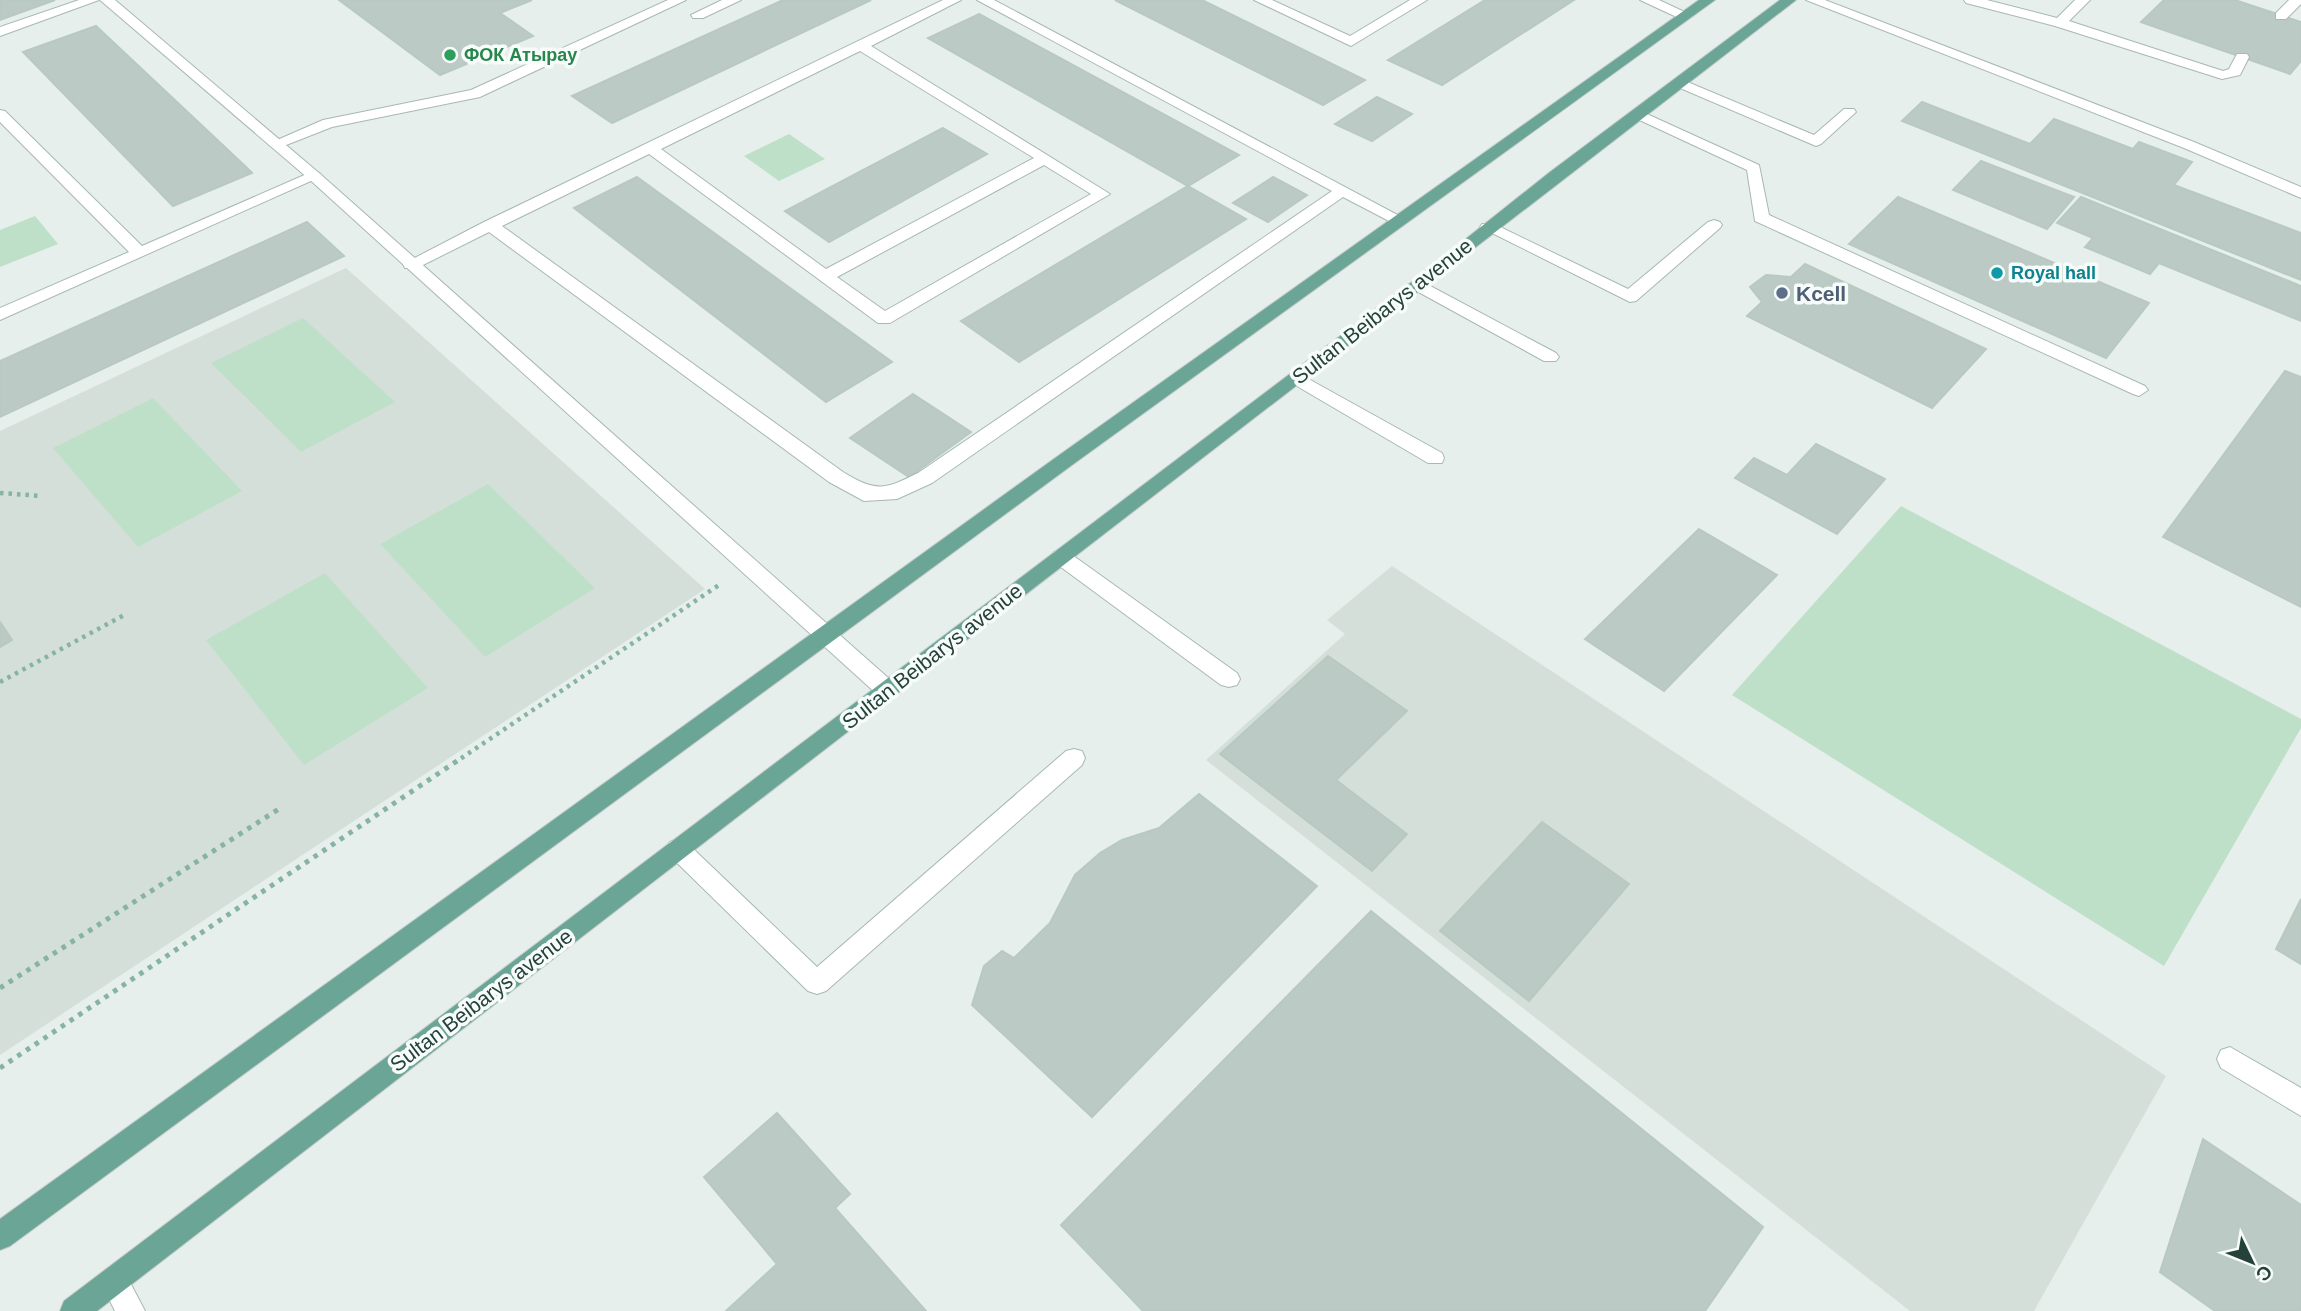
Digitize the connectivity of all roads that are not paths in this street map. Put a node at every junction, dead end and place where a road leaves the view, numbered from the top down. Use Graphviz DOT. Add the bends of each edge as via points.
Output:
graph roads {
  1 [pos="92,0"];
  2 [pos="107,0"];
  3 [pos="679,0"];
  4 [pos="734,0"];
  5 [pos="954,0"];
  6 [pos="984,0"];
  7 [pos="1261,0"];
  8 [pos="1420,0"];
  9 [pos="1647,0"];
  10 [pos="1708,0"];
  11 [pos="1789,0"];
  12 [pos="1813,0"];
  13 [pos="1970,0"];
  14 [pos="2083,0"];
  15 [pos="2297,0"];
  16 [pos="698,15"];
  17 [pos="1686,16"];
  18 [pos="2281,16"];
  19 [pos="2060,23"];
  20 [pos="0,32"];
  21 [pos="860,45"];
  22 [pos="2242,57"];
  23 [pos="1678,82"];
  24 [pos="1849,112"];
  25 [pos="0,114"];
  26 [pos="1638,114"];
  27 [pos="276,144"];
  28 [pos="650,148"];
  29 [pos="1044,159"];
  30 [pos="314,176"];
  31 [pos="1343,190"];
  32 [pos="2301,193"];
  33 [pos="1397,219"];
  34 [pos="490,225"];
  35 [pos="1714,225"];
  36 [pos="1489,227"];
  37 [pos="139,253"];
  38 [pos="411,264"];
  39 [pos="826,276"];
  40 [pos="1419,285"];
  41 [pos="0,315"];
  42 [pos="1550,357"];
  43 [pos="1296,378"];
  44 [pos="2139,390"];
  45 [pos="1435,458"];
  46 [pos="1060,557"];
  47 [pos="826,635"];
  48 [pos="1229,679"];
  49 [pos="887,690"];
  50 [pos="1074,758"];
  51 [pos="678,849"];
  52 [pos="2230,1059"];
  53 [pos="2301,1103"];
  54 [pos="0,1236"];
  55 [pos="114,1281"];
  56 [pos="74,1311"];
  57 [pos="131,1311"];
  1 -- 20 [label="street"];
  2 -- 27 [label="street"];
  3 -- 27 [label="street" via="475,94 328,123"];
  4 -- 16 [label="street"];
  5 -- 21 [label="street"];
  6 -- 31 [label="street"];
  7 -- 8 [label="street" via="1351,42"];
  9 -- 17 [label="street"];
  10 -- 17 [label="main road"];
  11 -- 23 [label="main road, Sultan Beibarys avenue"];
  12 -- 32 [label="street"];
  13 -- 19 [label="street"];
  14 -- 19 [label="street"];
  15 -- 18 [label="street"];
  17 -- 33 [label="main road"];
  19 -- 22 [label="street" via="2222,75 2235,72"];
  21 -- 28 [label="street"];
  21 -- 29 [label="street"];
  23 -- 24 [label="street" via="1816,141"];
  23 -- 26 [label="main road, Sultan Beibarys avenue"];
  25 -- 37 [label="street"];
  26 -- 36 [label="main road, Sultan Beibarys avenue"];
  26 -- 44 [label="street" via="1754,168 1761,218"];
  27 -- 30 [label="street"];
  28 -- 34 [label="street"];
  28 -- 39 [label="street"];
  29 -- 39 [label="street"];
  29 -- 39 [label="street" via="1102,194 884,318"];
  30 -- 37 [label="street"];
  30 -- 38 [label="street"];
  31 -- 33 [label="street"];
  31 -- 34 [label="street" via="925,478 897,492 864,494"];
  33 -- 47 [label="main road"];
  34 -- 38 [label="street"];
  35 -- 36 [label="street" via="1630,297"];
  36 -- 40 [label="main road, Sultan Beibarys avenue"];
  37 -- 41 [label="street"];
  38 -- 47 [label="street"];
  40 -- 42 [label="street"];
  40 -- 43 [label="main road, Sultan Beibarys avenue"];
  43 -- 45 [label="street"];
  43 -- 46 [label="main road, Sultan Beibarys avenue"];
  46 -- 48 [label="street"];
  46 -- 49 [label="main road, Sultan Beibarys avenue"];
  47 -- 49 [label="street"];
  47 -- 54 [label="main road"];
  49 -- 51 [label="main road, Sultan Beibarys avenue"];
  50 -- 51 [label="street" via="817,983"];
  51 -- 55 [label="main road, Sultan Beibarys avenue"];
  52 -- 53 [label="street"];
  55 -- 56 [label="main road, Sultan Beibarys avenue"];
  55 -- 57 [label="street"];
}
